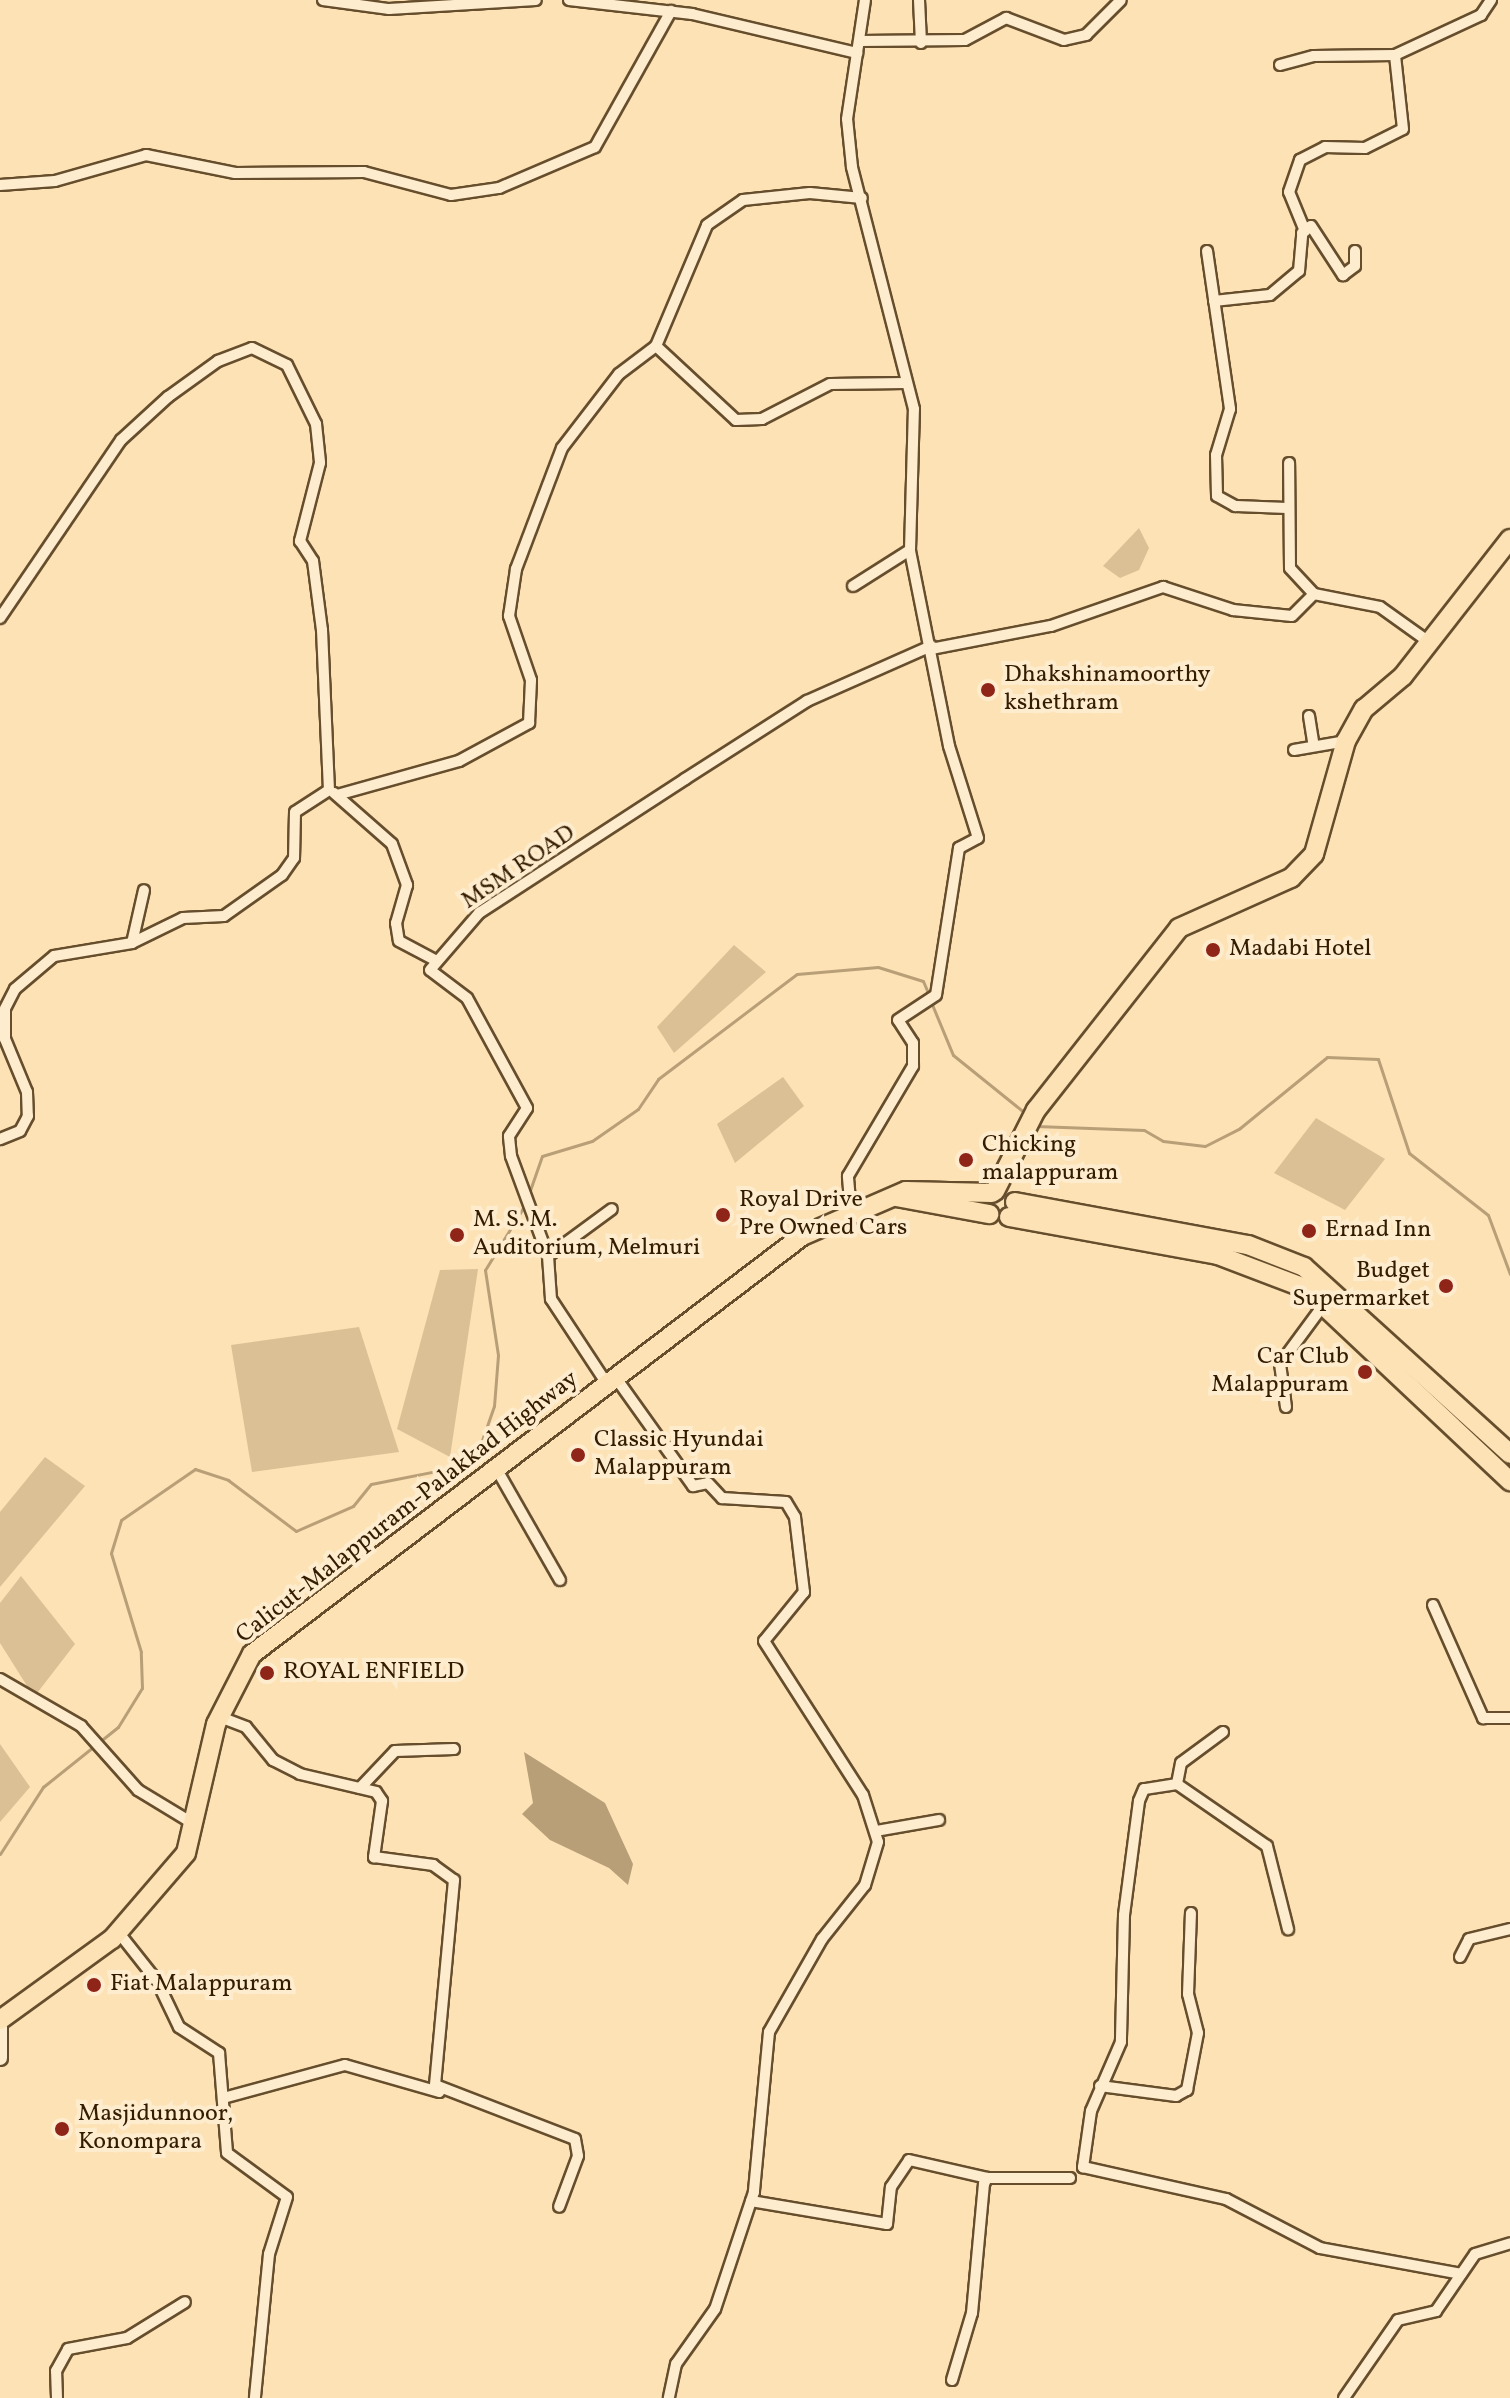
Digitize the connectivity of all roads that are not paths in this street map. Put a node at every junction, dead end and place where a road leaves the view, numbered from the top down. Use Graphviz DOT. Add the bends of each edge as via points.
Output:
graph roads {
  1 [pos="323,0"];
  2 [pos="536,0"];
  3 [pos="569,0"];
  4 [pos="865,0"];
  5 [pos="919,0"];
  6 [pos="1121,0"];
  7 [pos="1491,0"];
  8 [pos="671,11"];
  9 [pos="860,41"];
  10 [pos="921,43"];
  11 [pos="857,53"];
  12 [pos="1395,55"];
  13 [pos="1280,65"];
  14 [pos="0,185"];
  15 [pos="862,198"];
  16 [pos="1305,231"];
  17 [pos="1207,251"];
  18 [pos="1355,251"];
  19 [pos="1214,301"];
  20 [pos="656,346"];
  21 [pos="905,383"];
  22 [pos="1289,463"];
  23 [pos="1288,508"];
  24 [pos="1510,539"];
  25 [pos="910,550"];
  26 [pos="853,586"];
  27 [pos="1314,594"];
  28 [pos="0,618"];
  29 [pos="1429,642"];
  30 [pos="931,648"];
  31 [pos="1309,716"];
  32 [pos="1346,741"];
  33 [pos="1314,746"];
  34 [pos="1294,750"];
  35 [pos="333,792"];
  36 [pos="144,890"];
  37 [pos="132,943"];
  38 [pos="437,961"];
  39 [pos="0,1139"];
  40 [pos="896,1197"];
  41 [pos="1005,1200"];
  42 [pos="612,1209"];
  43 [pos="851,1212"];
  44 [pos="548,1256"];
  45 [pos="1325,1303"];
  46 [pos="612,1381"];
  47 [pos="1286,1407"];
  48 [pos="1510,1454"];
  49 [pos="496,1468"];
  50 [pos="1510,1481"];
  51 [pos="560,1580"];
  52 [pos="1433,1605"];
  53 [pos="0,1679"];
  54 [pos="220,1717"];
  55 [pos="1510,1718"];
  56 [pos="1223,1732"];
  57 [pos="454,1749"];
  58 [pos="1177,1784"];
  59 [pos="360,1788"];
  60 [pos="939,1820"];
  61 [pos="194,1824"];
  62 [pos="876,1831"];
  63 [pos="1191,1913"];
  64 [pos="1288,1929"];
  65 [pos="1510,1929"];
  66 [pos="119,1933"];
  67 [pos="1460,1957"];
  68 [pos="4,2024"];
  69 [pos="0,2058"];
  70 [pos="1100,2086"];
  71 [pos="439,2092"];
  72 [pos="227,2097"];
  73 [pos="1086,2172"];
  74 [pos="987,2178"];
  75 [pos="751,2201"];
  76 [pos="559,2207"];
  77 [pos="1510,2243"];
  78 [pos="1461,2274"];
  79 [pos="185,2302"];
  80 [pos="952,2380"];
  81 [pos="57,2398"];
  82 [pos="255,2398"];
  83 [pos="669,2398"];
  84 [pos="1344,2398"];
  1 -- 2 [label="street" via="389,9"];
  3 -- 8 [label="street"];
  4 -- 9 [label="street"];
  5 -- 10 [label="street"];
  6 -- 10 [label="street" via="1086,35 1064,40 1006,18 965,40"];
  7 -- 12 [label="street" via="1481,15"];
  8 -- 11 [label="street"];
  8 -- 14 [label="street" via="595,147 499,188 451,195 364,172 235,173 146,155 55,181"];
  9 -- 10 [label="street"];
  9 -- 11 [label="street"];
  11 -- 15 [label="street" via="847,119"];
  12 -- 13 [label="street" via="1314,56"];
  12 -- 16 [label="street" via="1403,129 1365,148 1325,147 1300,160 1289,192"];
  15 -- 20 [label="street" via="810,193 743,200 719,216 688,258 674,314"];
  15 -- 21 [label="street"];
  16 -- 18 [label="street" via="1311,226 1323,235 1343,275 1355,266"];
  16 -- 19 [label="street" via="1299,271 1270,295"];
  17 -- 19 [label="street"];
  19 -- 23 [label="street" via="1230,409 1216,455 1217,496 1235,506"];
  20 -- 21 [label="street" via="736,420 762,419 830,384"];
  20 -- 35 [label="street" via="619,374 562,448 516,569 509,616 531,680 529,723 459,761"];
  21 -- 25 [label="street" via="914,409"];
  22 -- 23 [label="street"];
  23 -- 27 [label="street" via="1290,568"];
  24 -- 29 [label="highway"];
  25 -- 26 [label="street"];
  25 -- 30 [label="street"];
  27 -- 29 [label="street" via="1380,607"];
  27 -- 30 [label="street, MSM ROAD" via="1292,616 1233,610 1163,587 1051,626"];
  28 -- 35 [label="street" via="121,440 168,397 218,361 252,348 287,365 316,424 320,463 300,529 313,561 322,630"];
  29 -- 32 [label="highway" via="1364,709"];
  30 -- 38 [label="street, MSM ROAD" via="807,701 479,913"];
  30 -- 43 [label="street" via="949,746 978,838 959,848 936,995 898,1020 913,1043 913,1066 848,1176"];
  31 -- 33 [label="street"];
  32 -- 33 [label="street"];
  32 -- 41 [label="highway" via="1314,854 1291,878 1179,928 1014,1144"];
  33 -- 34 [label="street"];
  35 -- 37 [label="street" via="295,812 294,858 282,875 224,916 183,918"];
  35 -- 38 [label="street" via="376,826 404,868 399,941"];
  36 -- 37 [label="street"];
  37 -- 39 [label="street" via="54,956 15,989 5,1009 5,1039 27,1092 28,1116 20,1131"];
  38 -- 44 [label="street" via="430,970 467,998 527,1108 509,1136 511,1156"];
  40 -- 41 [label="highway, Calicut-Malappuram-Palakkad Highway"];
  40 -- 41 [label="highway, Calicut-Malappuram-Palakkad Highway" via="989,1214"];
  40 -- 43 [label="highway, Calicut-Malappuram-Palakkad Highway"];
  41 -- 45 [label="highway, Calicut-Malappuram-Palakkad Highway" via="1247,1263"];
  41 -- 48 [label="highway, Calicut-Malappuram-Palakkad Highway" via="1248,1245 1304,1267"];
  42 -- 44 [label="street"];
  43 -- 46 [label="highway, Calicut-Malappuram-Palakkad Highway" via="802,1236"];
  44 -- 46 [label="street" via="551,1299"];
  45 -- 47 [label="street" via="1280,1364"];
  45 -- 50 [label="highway, Calicut-Malappuram-Palakkad Highway"];
  46 -- 49 [label="highway, Calicut-Malappuram-Palakkad Highway"];
  46 -- 62 [label="street" via="693,1486 708,1483 722,1498 786,1502 795,1517 804,1592 764,1641 863,1795"];
  49 -- 51 [label="street"];
  49 -- 54 [label="highway, Calicut-Malappuram-Palakkad Highway" via="252,1654"];
  52 -- 55 [label="street" via="1483,1718"];
  53 -- 61 [label="street" via="81,1726 138,1790"];
  54 -- 59 [label="street" via="246,1727 273,1760"];
  54 -- 61 [label="highway, Calicut-Malappuram-Palakkad Highway"];
  56 -- 58 [label="street" via="1181,1763"];
  57 -- 59 [label="street" via="395,1751"];
  58 -- 64 [label="street" via="1267,1846"];
  58 -- 70 [label="street" via="1144,1789 1139,1801 1124,1915 1121,2042"];
  59 -- 71 [label="street" via="382,1801 374,1857 433,1865 454,1880"];
  60 -- 62 [label="street"];
  61 -- 66 [label="highway, Calicut-Malappuram-Palakkad Highway" via="186,1853"];
  62 -- 75 [label="street" via="874,1867 769,2032"];
  63 -- 70 [label="street" via="1188,1994 1198,2033 1187,2090 1176,2096"];
  65 -- 67 [label="street" via="1469,1939"];
  66 -- 68 [label="highway, Calicut-Malappuram-Palakkad Highway"];
  66 -- 72 [label="street" via="157,1981 179,2027 219,2053"];
  68 -- 69 [label="main road"];
  70 -- 73 [label="street" via="1083,2145"];
  71 -- 72 [label="street" via="345,2065"];
  71 -- 76 [label="street" via="575,2139 578,2156"];
  72 -- 82 [label="street" via="227,2153 287,2197 267,2266"];
  73 -- 74 [label="street" via="1069,2183"];
  73 -- 78 [label="street" via="1226,2199 1320,2248"];
  74 -- 75 [label="street" via="909,2160 891,2187 887,2224"];
  74 -- 80 [label="street" via="972,2313"];
  75 -- 83 [label="street" via="715,2309 676,2364"];
  77 -- 78 [label="street" via="1475,2254"];
  78 -- 84 [label="street" via="1442,2307 1398,2320"];
  79 -- 81 [label="street" via="127,2338 68,2349 56,2371"];
}
